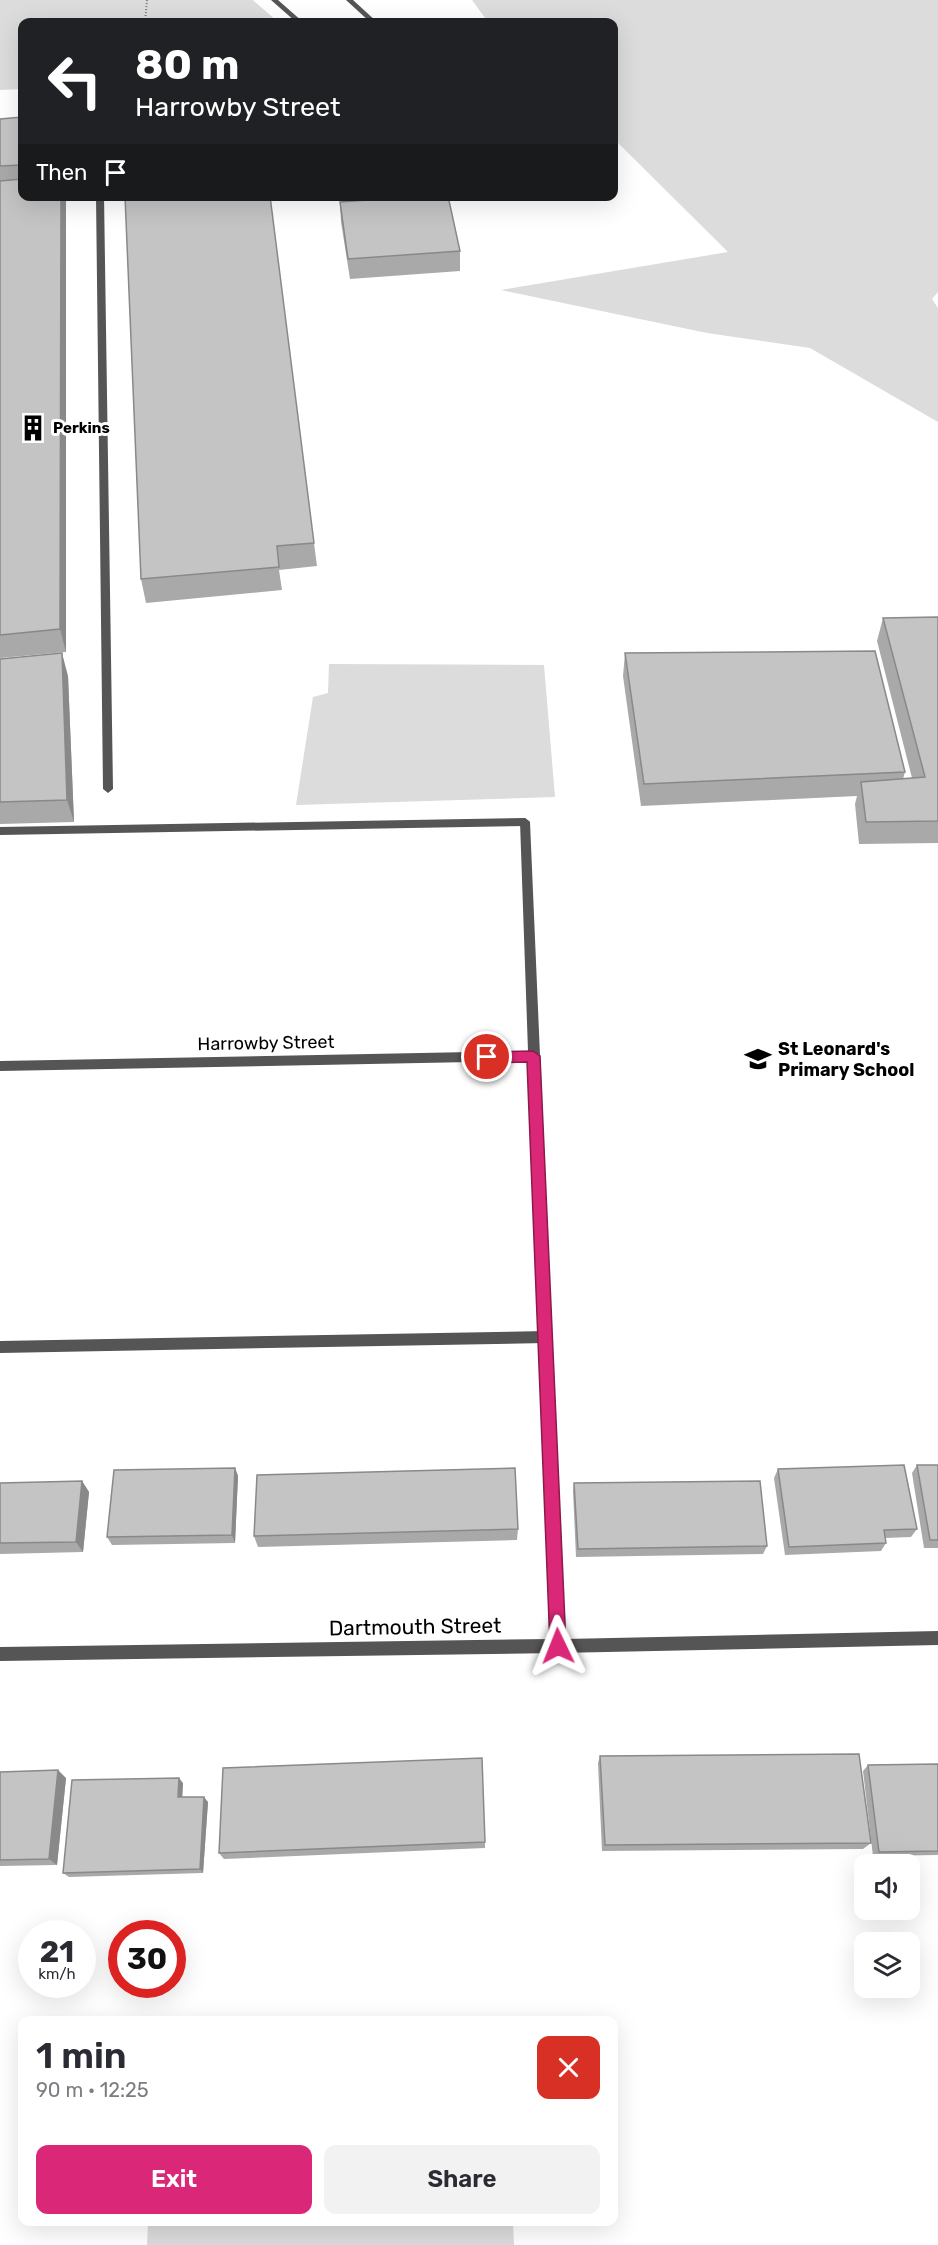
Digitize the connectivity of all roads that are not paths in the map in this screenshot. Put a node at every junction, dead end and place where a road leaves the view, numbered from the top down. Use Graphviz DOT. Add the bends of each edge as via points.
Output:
graph roads {
  1 [pos="274,0"];
  2 [pos="349,0"];
  3 [pos="295,18"];
  4 [pos="369,18"];
  5 [pos="100,201"];
  6 [pos="108,789"];
  7 [pos="0,831"];
  8 [pos="533,1056"];
  9 [pos="0,1066"];
  10 [pos="546,1337"];
  11 [pos="0,1347"];
  12 [pos="938,1638"];
  13 [pos="558,1646"];
  14 [pos="0,1654"];
  1 -- 3 [label="street"];
  2 -- 4 [label="street"];
  5 -- 6 [label="street"];
  7 -- 8 [label="street" via="525,822"];
  8 -- 9 [label="street, Harrowby Street"];
  8 -- 10 [label="street"];
  10 -- 11 [label="street"];
  10 -- 13 [label="street"];
  12 -- 13 [label="street, Dartmouth Street"];
  13 -- 14 [label="street, Dartmouth Street"];
}
